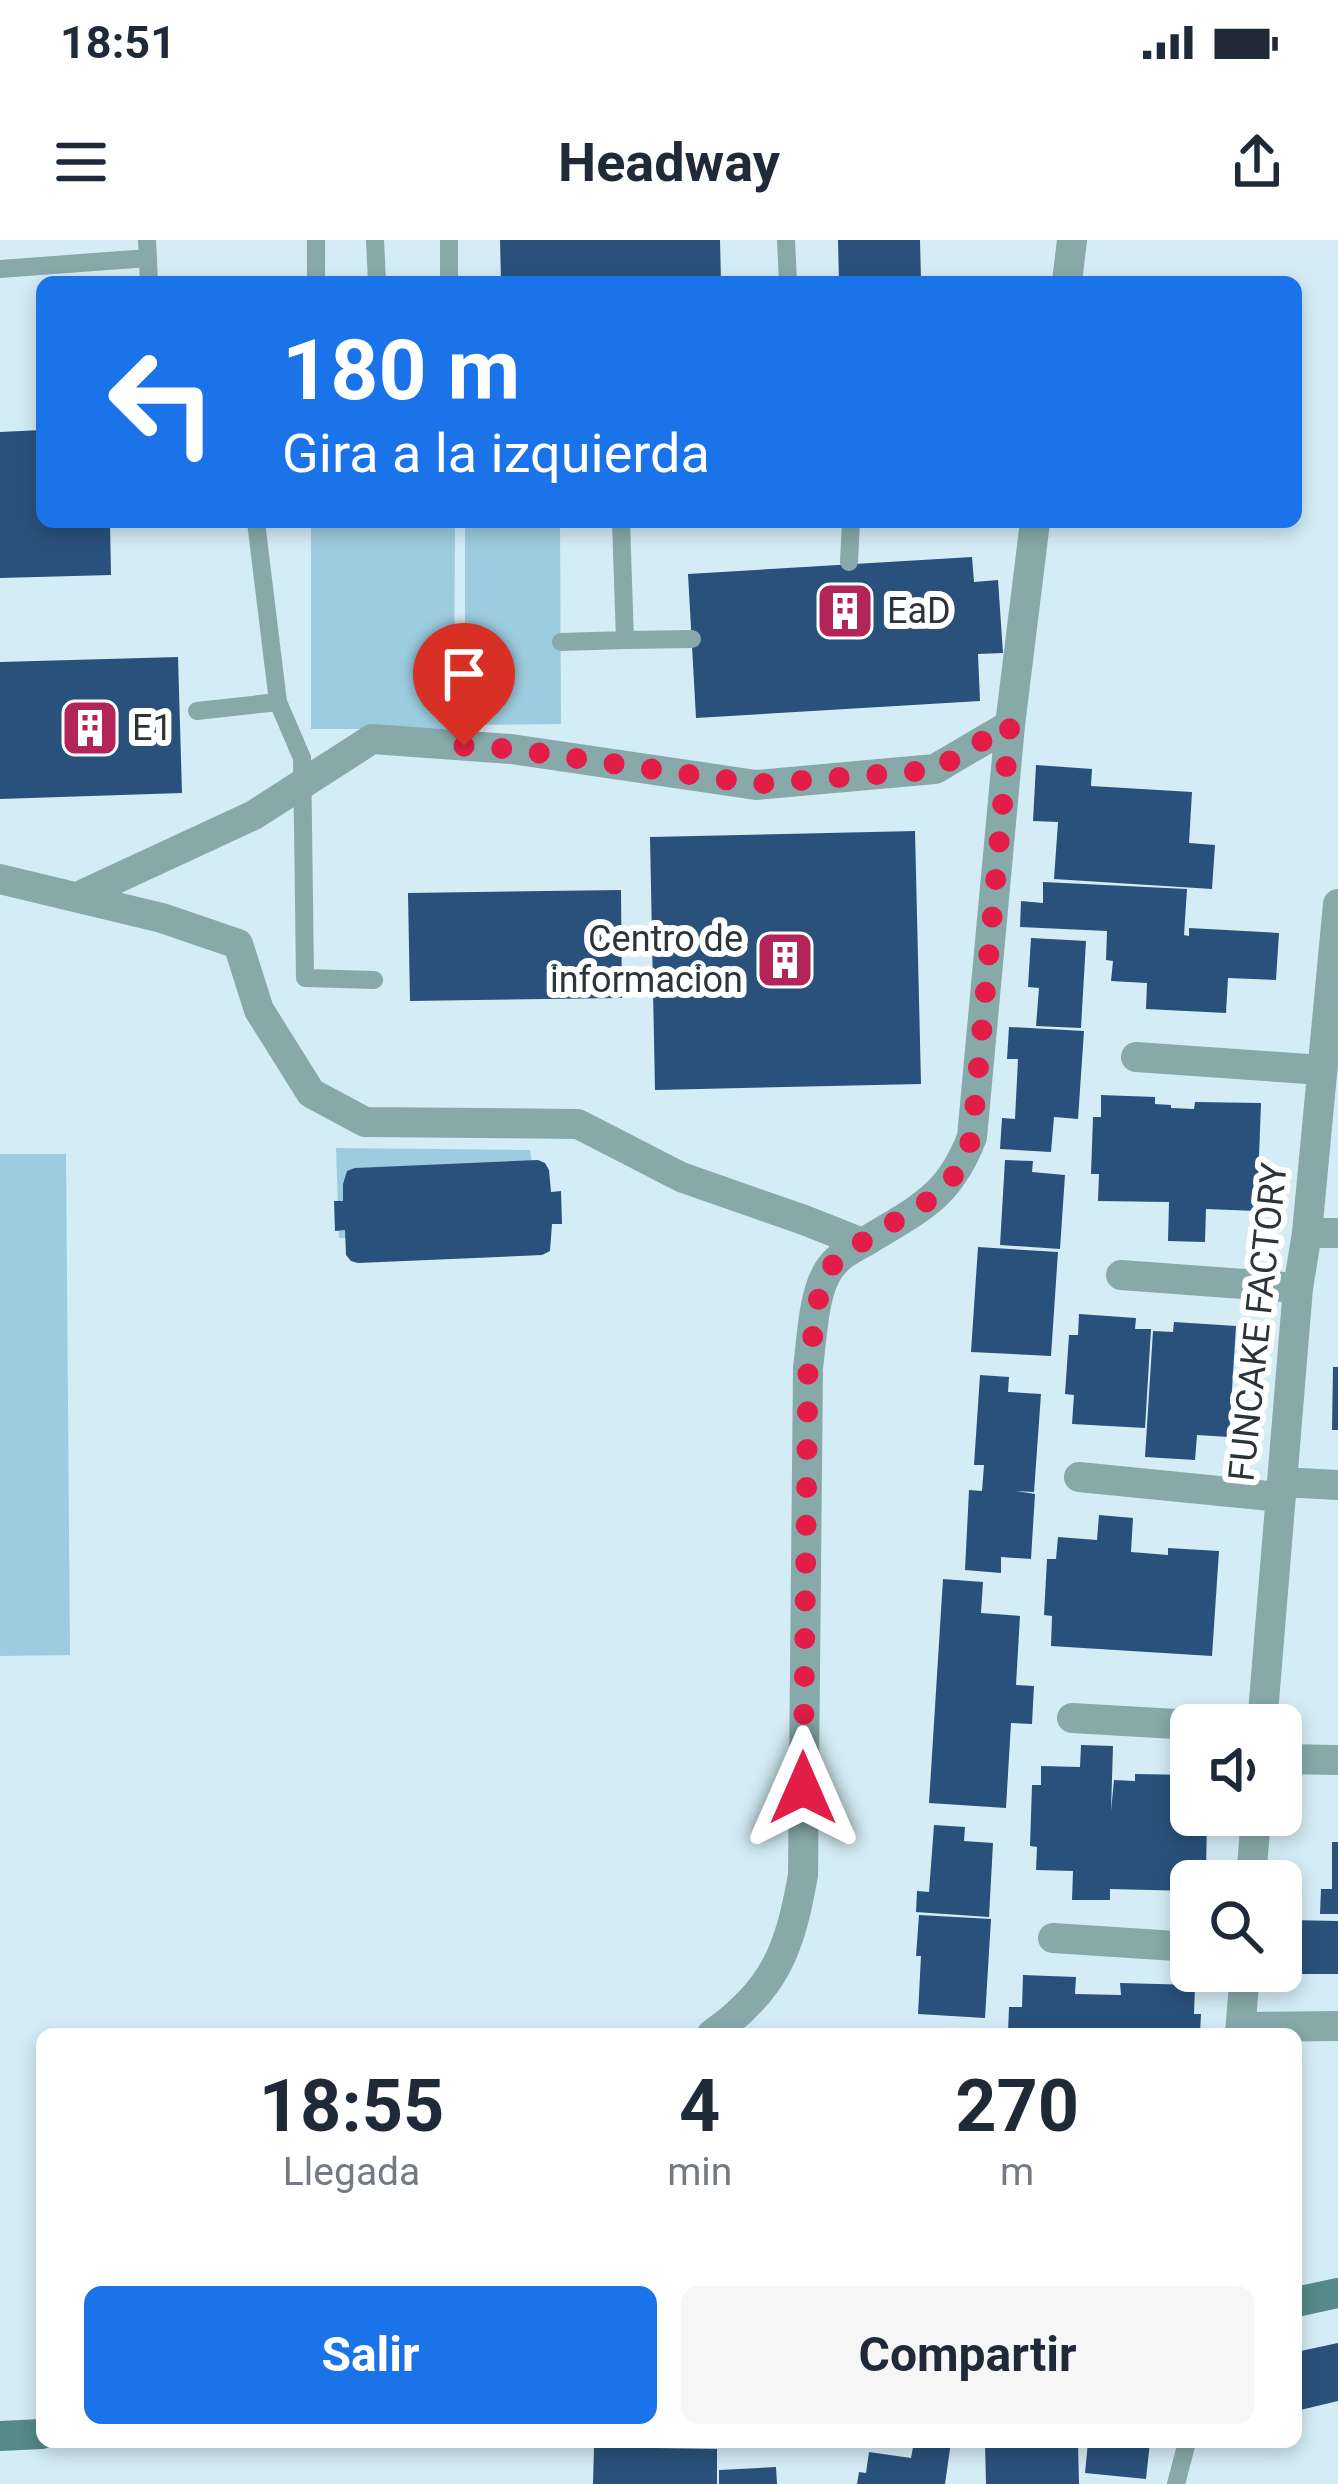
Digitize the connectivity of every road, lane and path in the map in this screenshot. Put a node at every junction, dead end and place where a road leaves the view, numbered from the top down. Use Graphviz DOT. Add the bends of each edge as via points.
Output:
graph roads {
  1 [pos="316,240"];
  2 [pos="376,240"];
  3 [pos="449,240"];
  4 [pos="786,240"];
  5 [pos="1072,240"];
  6 [pos="147,249"];
  7 [pos="0,269"];
  8 [pos="316,276"];
  9 [pos="377,276"];
  10 [pos="449,276"];
  11 [pos="788,276"];
  12 [pos="1068,276"];
  13 [pos="257,528"];
  14 [pos="621,528"];
  15 [pos="851,528"];
  16 [pos="1034,528"];
  17 [pos="849,562"];
  18 [pos="692,639"];
  19 [pos="625,640"];
  20 [pos="561,642"];
  21 [pos="278,702"];
  22 [pos="197,711"];
  23 [pos="1010,724"];
  24 [pos="0,879"];
  25 [pos="77,898"];
  26 [pos="1337,920"];
  27 [pos="374,980"];
  28 [pos="1136,1057"];
  29 [pos="1322,1070"];
  30 [pos="1322,1233"];
  31 [pos="862,1244"];
  32 [pos="1121,1276"];
  33 [pos="1298,1288"];
  34 [pos="1079,1477"];
  35 [pos="1338,1485"];
  36 [pos="1281,1489"];
  37 [pos="1264,1704"];
  38 [pos="1072,1718"];
  39 [pos="1170,1724"];
  40 [pos="1302,1760"];
  41 [pos="1338,1760"];
  42 [pos="1053,1938"];
  43 [pos="1170,1946"];
  44 [pos="1244,1992"];
  45 [pos="1338,2026"];
  46 [pos="721,2028"];
  47 [pos="1241,2028"];
  48 [pos="1299,2028"];
  49 [pos="1338,2293"];
  50 [pos="1302,2301"];
  51 [pos="36,2434"];
  52 [pos="0,2436"];
  53 [pos="1185,2448"];
  54 [pos="1175,2484"];
  1 -- 8 [label="lane"];
  2 -- 9 [label="lane"];
  3 -- 10 [label="lane"];
  4 -- 11 [label="lane"];
  5 -- 12 [label="street"];
  6 -- 7 [label="lane"];
  13 -- 21 [label="lane"];
  14 -- 19 [label="lane"];
  15 -- 17 [label="lane"];
  16 -- 23 [label="street"];
  18 -- 19 [label="lane"];
  19 -- 20 [label="lane"];
  21 -- 22 [label="lane"];
  21 -- 27 [label="lane, bridge" via="302,758 305,978"];
  23 -- 25 [label="street" via="935,770 756,784 511,749 371,739 254,814"];
  23 -- 31 [label="street" via="972,1137 939,1194"];
  24 -- 25 [label="street"];
  25 -- 31 [label="street" via="238,944 259,1010 311,1093 365,1122 578,1124 681,1177"];
  26 -- 29 [label="street, FUNCAKE FACTORY"];
  28 -- 29 [label="street"];
  29 -- 30 [label="street, FUNCAKE FACTORY"];
  30 -- 33 [label="street, FUNCAKE FACTORY"];
  31 -- 46 [label="street" via="828,1270 808,1368 803,1875 794,1925 773,1973"];
  32 -- 33 [label="street"];
  33 -- 36 [label="street, FUNCAKE FACTORY"];
  34 -- 36 [label="street"];
  35 -- 36 [label="street"];
  36 -- 37 [label="street, FUNCAKE FACTORY"];
  38 -- 39 [label="street"];
  40 -- 41 [label="street"];
  42 -- 43 [label="street"];
  44 -- 47 [label="street"];
  45 -- 48 [label="street"];
  49 -- 50 [label="main road"];
  51 -- 52 [label="main road"];
  53 -- 54 [label="lane"];
}
